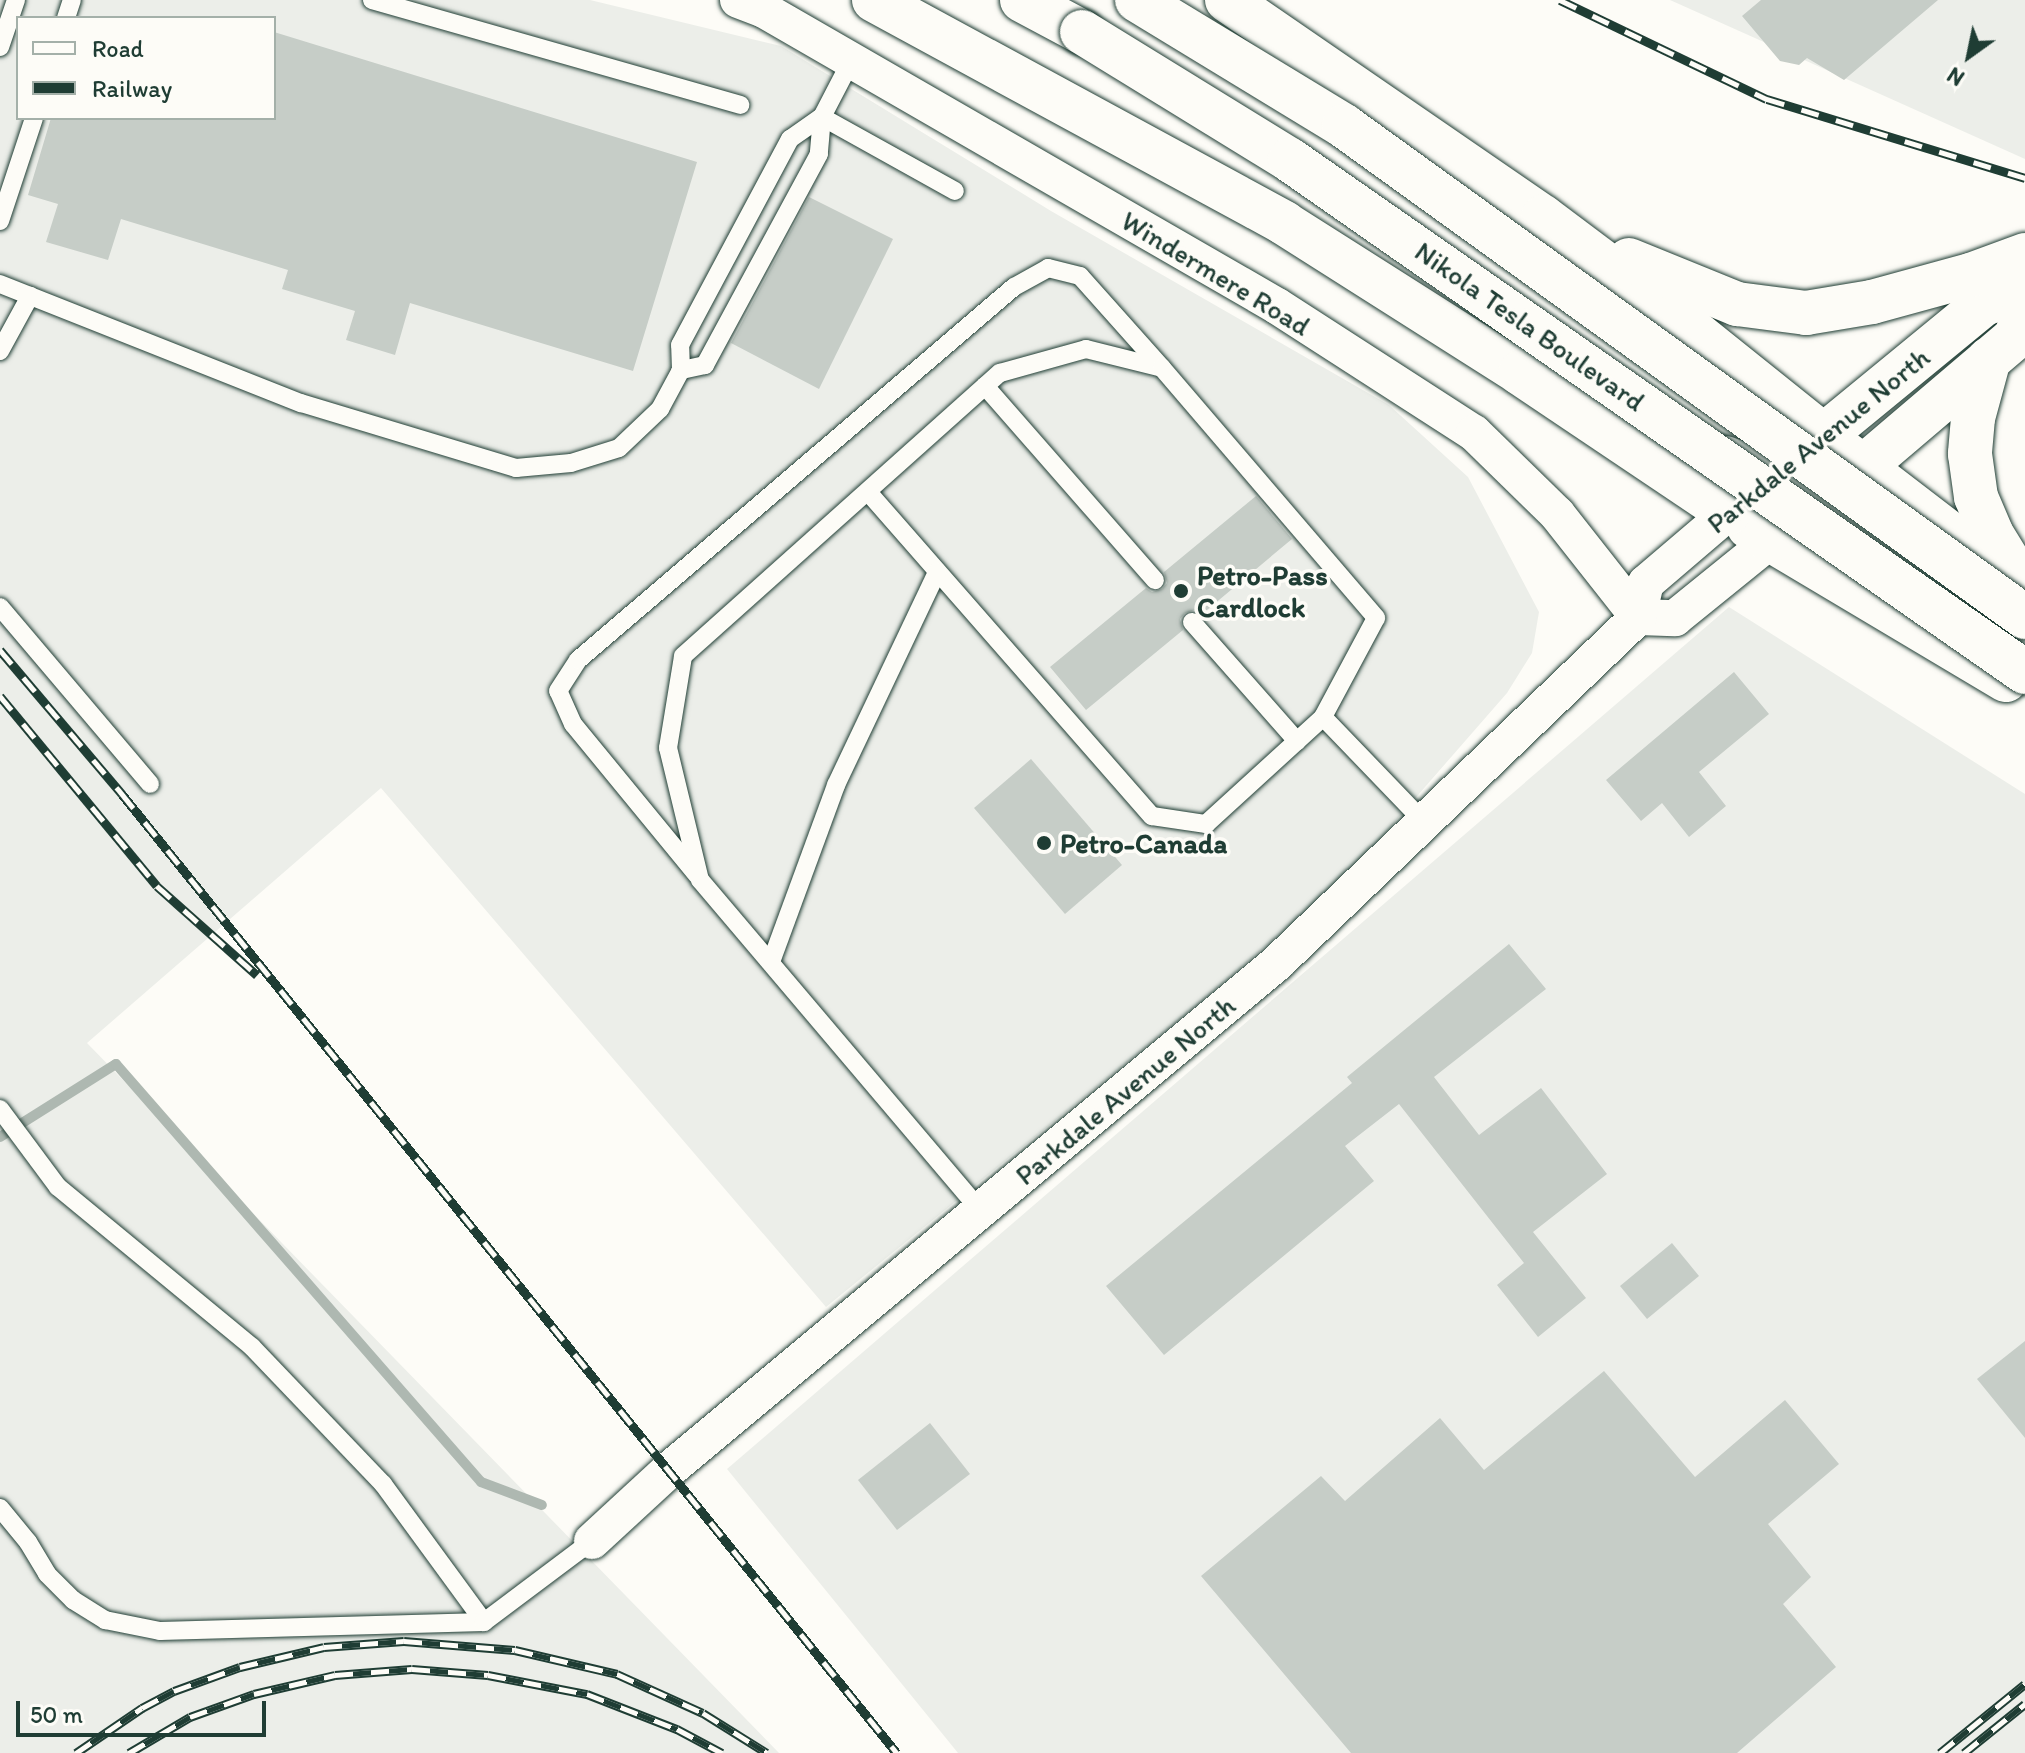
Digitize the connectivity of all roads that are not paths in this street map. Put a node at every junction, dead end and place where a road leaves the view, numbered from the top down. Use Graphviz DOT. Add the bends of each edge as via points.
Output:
graph roads {
  1 [pos="16,0"];
  2 [pos="371,0"];
  3 [pos="738,0"];
  4 [pos="874,0"];
  5 [pos="1022,0"];
  6 [pos="1137,0"];
  7 [pos="1227,0"];
  8 [pos="0,47"];
  9 [pos="851,61"];
  10 [pos="740,105"];
  11 [pos="822,117"];
  12 [pos="33,120"];
  13 [pos="955,191"];
  14 [pos="1543,217"];
  15 [pos="0,221"];
  16 [pos="2025,255"];
  17 [pos="0,284"];
  18 [pos="2025,290"];
  19 [pos="30,296"];
  20 [pos="2025,307"];
  21 [pos="0,351"];
  22 [pos="1989,359"];
  23 [pos="1162,368"];
  24 [pos="681,370"];
  25 [pos="1520,373"];
  26 [pos="985,386"];
  27 [pos="1824,436"];
  28 [pos="1863,467"];
  29 [pos="1776,475"];
  30 [pos="868,492"];
  31 [pos="1818,503"];
  32 [pos="1728,513"];
  33 [pos="1770,541"];
  34 [pos="937,572"];
  35 [pos="1155,580"];
  36 [pos="2025,590"];
  37 [pos="0,607"];
  38 [pos="1638,617"];
  39 [pos="2025,617"];
  40 [pos="1192,622"];
  41 [pos="2025,629"];
  42 [pos="2025,672"];
  43 [pos="2025,692"];
  44 [pos="1323,717"];
  45 [pos="1297,741"];
  46 [pos="150,784"];
  47 [pos="1424,822"];
  48 [pos="700,880"];
  49 [pos="771,962"];
  50 [pos="0,1109"];
  51 [pos="980,1210"];
  52 [pos="0,1508"];
  53 [pos="592,1541"];
  54 [pos="484,1622"];
  1 -- 8 [label="lane"];
  2 -- 10 [label="lane"];
  3 -- 9 [label="street, Windermere Road"];
  4 -- 25 [label="main road" via="1284,223"];
  5 -- 42 [label="main road, Nikola Tesla Boulevard, bridge" via="1290,160"];
  6 -- 39 [label="main road, Nikola Tesla Boulevard, bridge" via="1344,126"];
  7 -- 14 [label="main road"];
  9 -- 11 [label="lane"];
  9 -- 38 [label="street, Windermere Road" via="1277,306 1474,433 1557,514"];
  11 -- 13 [label="lane"];
  11 -- 24 [label="lane" via="790,139 680,345"];
  11 -- 24 [label="lane" via="819,154 705,365"];
  12 -- 15 [label="lane"];
  14 -- 16 [label="main road" via="1644,268 1737,304 1806,313 1872,302"];
  14 -- 27 [label="main road"];
  17 -- 19 [label="lane"];
  18 -- 27 [label="main road, Parkdale Avenue North" via="1984,304"];
  19 -- 21 [label="lane"];
  19 -- 24 [label="lane" via="301,403 516,468 571,463 619,448 660,409"];
  20 -- 22 [label="main road, Parkdale Avenue North" via="2016,337"];
  22 -- 28 [label="main road, Parkdale Avenue North"];
  22 -- 36 [label="main road" via="1973,418 1970,454 1976,497"];
  23 -- 26 [label="lane" via="1086,349 1000,373"];
  23 -- 44 [label="lane" via="1376,618"];
  23 -- 48 [label="lane" via="1080,276 1048,268 1014,287 578,660 558,691 573,724"];
  25 -- 29 [label="main road" via="1697,448"];
  25 -- 32 [label="main road"];
  26 -- 30 [label="lane"];
  26 -- 35 [label="lane"];
  27 -- 28 [label="main road"];
  27 -- 29 [label="main road, Parkdale Avenue North"];
  28 -- 29 [label="main road" via="1809,478"];
  28 -- 31 [label="main road, Parkdale Avenue North"];
  28 -- 36 [label="main road"];
  29 -- 32 [label="main road, Parkdale Avenue North"];
  30 -- 34 [label="lane"];
  30 -- 48 [label="lane" via="683,656 668,748"];
  31 -- 32 [label="main road" via="1790,497"];
  31 -- 33 [label="main road, Parkdale Avenue North"];
  31 -- 41 [label="main road"];
  32 -- 33 [label="main road"];
  32 -- 38 [label="street, Parkdale Avenue North" via="1646,583"];
  33 -- 38 [label="street, Parkdale Avenue North" via="1675,618"];
  33 -- 43 [label="main road"];
  34 -- 45 [label="lane" via="1152,816 1206,824"];
  34 -- 49 [label="lane" via="836,785"];
  37 -- 46 [label="lane"];
  38 -- 47 [label="street, Parkdale Avenue North"];
  40 -- 45 [label="lane"];
  44 -- 45 [label="lane"];
  44 -- 47 [label="lane"];
  47 -- 51 [label="street, Parkdale Avenue North" via="1277,963"];
  48 -- 49 [label="lane"];
  49 -- 51 [label="lane"];
  50 -- 54 [label="lane" via="58,1187 252,1347 383,1484"];
  51 -- 53 [label="street, Parkdale Avenue North" via="670,1469"];
  52 -- 54 [label="lane" via="59,1588 88,1611 123,1625 160,1631"];
  53 -- 54 [label="lane"];
}
